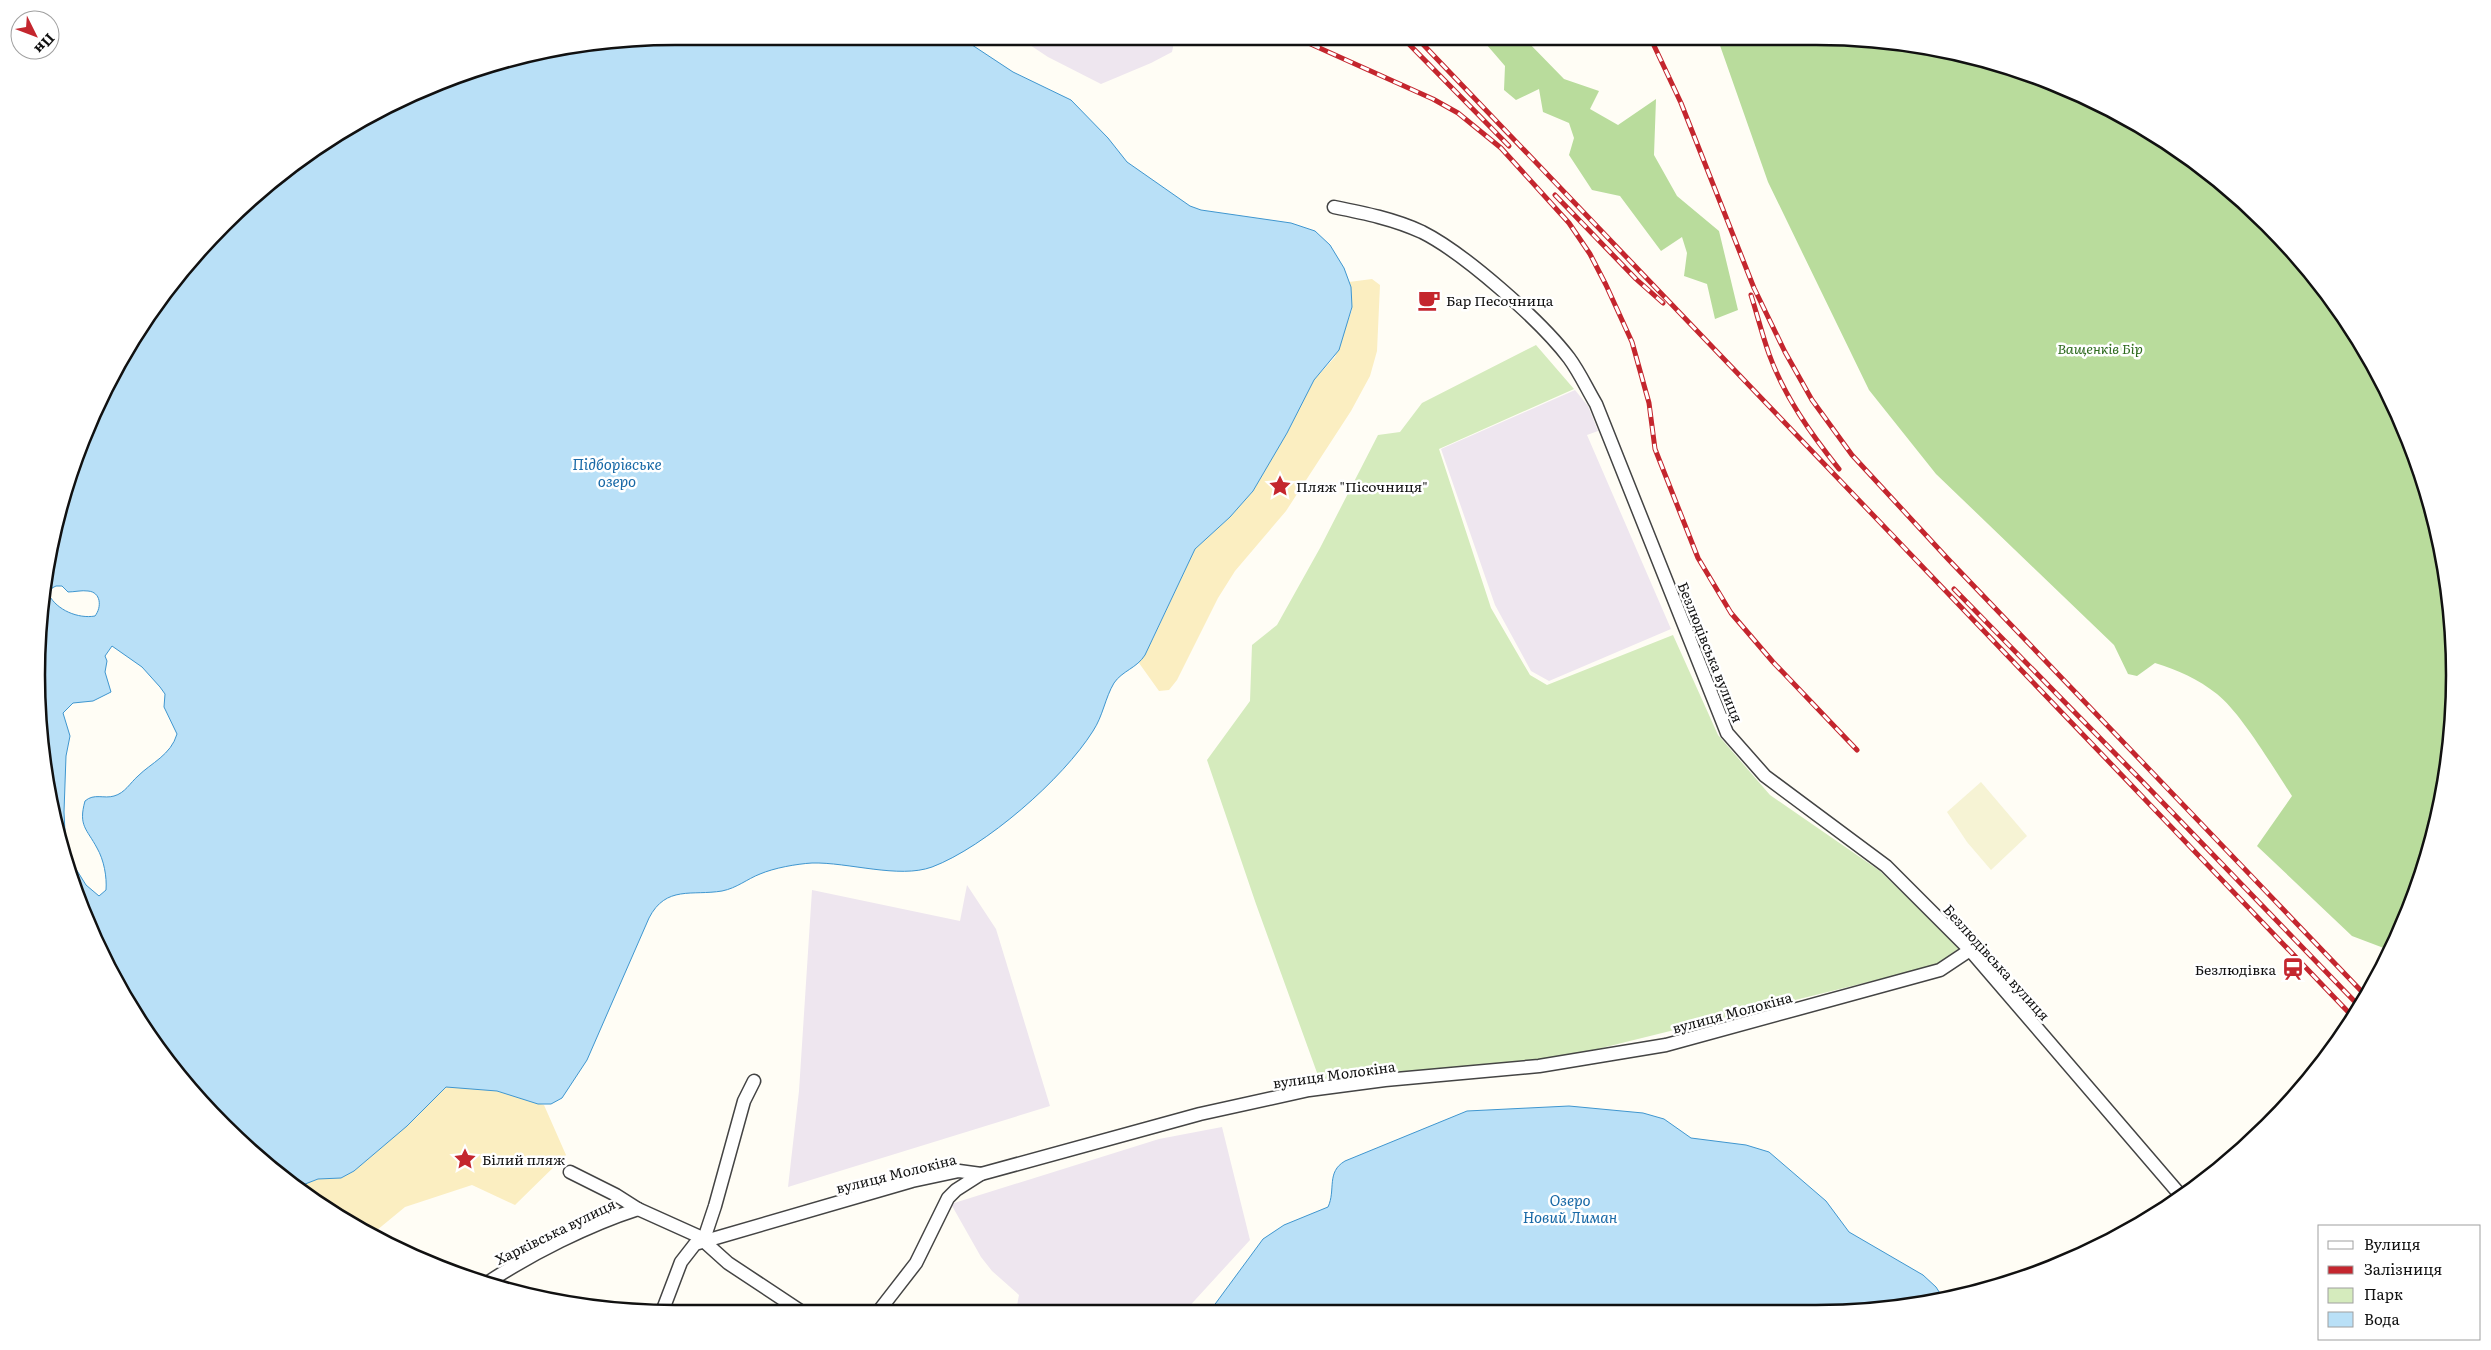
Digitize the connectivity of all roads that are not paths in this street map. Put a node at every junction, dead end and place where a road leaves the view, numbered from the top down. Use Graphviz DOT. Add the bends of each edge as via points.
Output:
graph roads {
  1 [pos="1334,207"];
  2 [pos="1970,950"];
  3 [pos="754,1081"];
  4 [pos="570,1172"];
  5 [pos="981,1174"];
  6 [pos="2177,1191"];
  7 [pos="638,1209"];
  8 [pos="704,1240"];
  9 [pos="494,1278"];
  10 [pos="665,1305"];
  11 [pos="791,1305"];
  12 [pos="883,1305"];
  1 -- 2 [label="street, Безлюдівська вулиця" via="1406,225 1438,242 1523,310 1567,356 1596,404 1727,733 1765,776 1886,866"];
  2 -- 5 [label="street, вулиця Молокіна" via="1940,970 1686,1041 1539,1066 1309,1090 1207,1112"];
  2 -- 6 [label="street, Безлюдівська вулиця"];
  3 -- 8 [label="street" via="744,1101"];
  4 -- 7 [label="street"];
  5 -- 8 [label="street, вулиця Молокіна" via="947,1173"];
  5 -- 12 [label="street" via="948,1198 916,1263"];
  7 -- 8 [label="street"];
  7 -- 9 [label="street, Харківська вулиця" via="575,1235"];
  8 -- 10 [label="street" via="691,1247 684,1256"];
  8 -- 11 [label="street" via="728,1263"];
}
